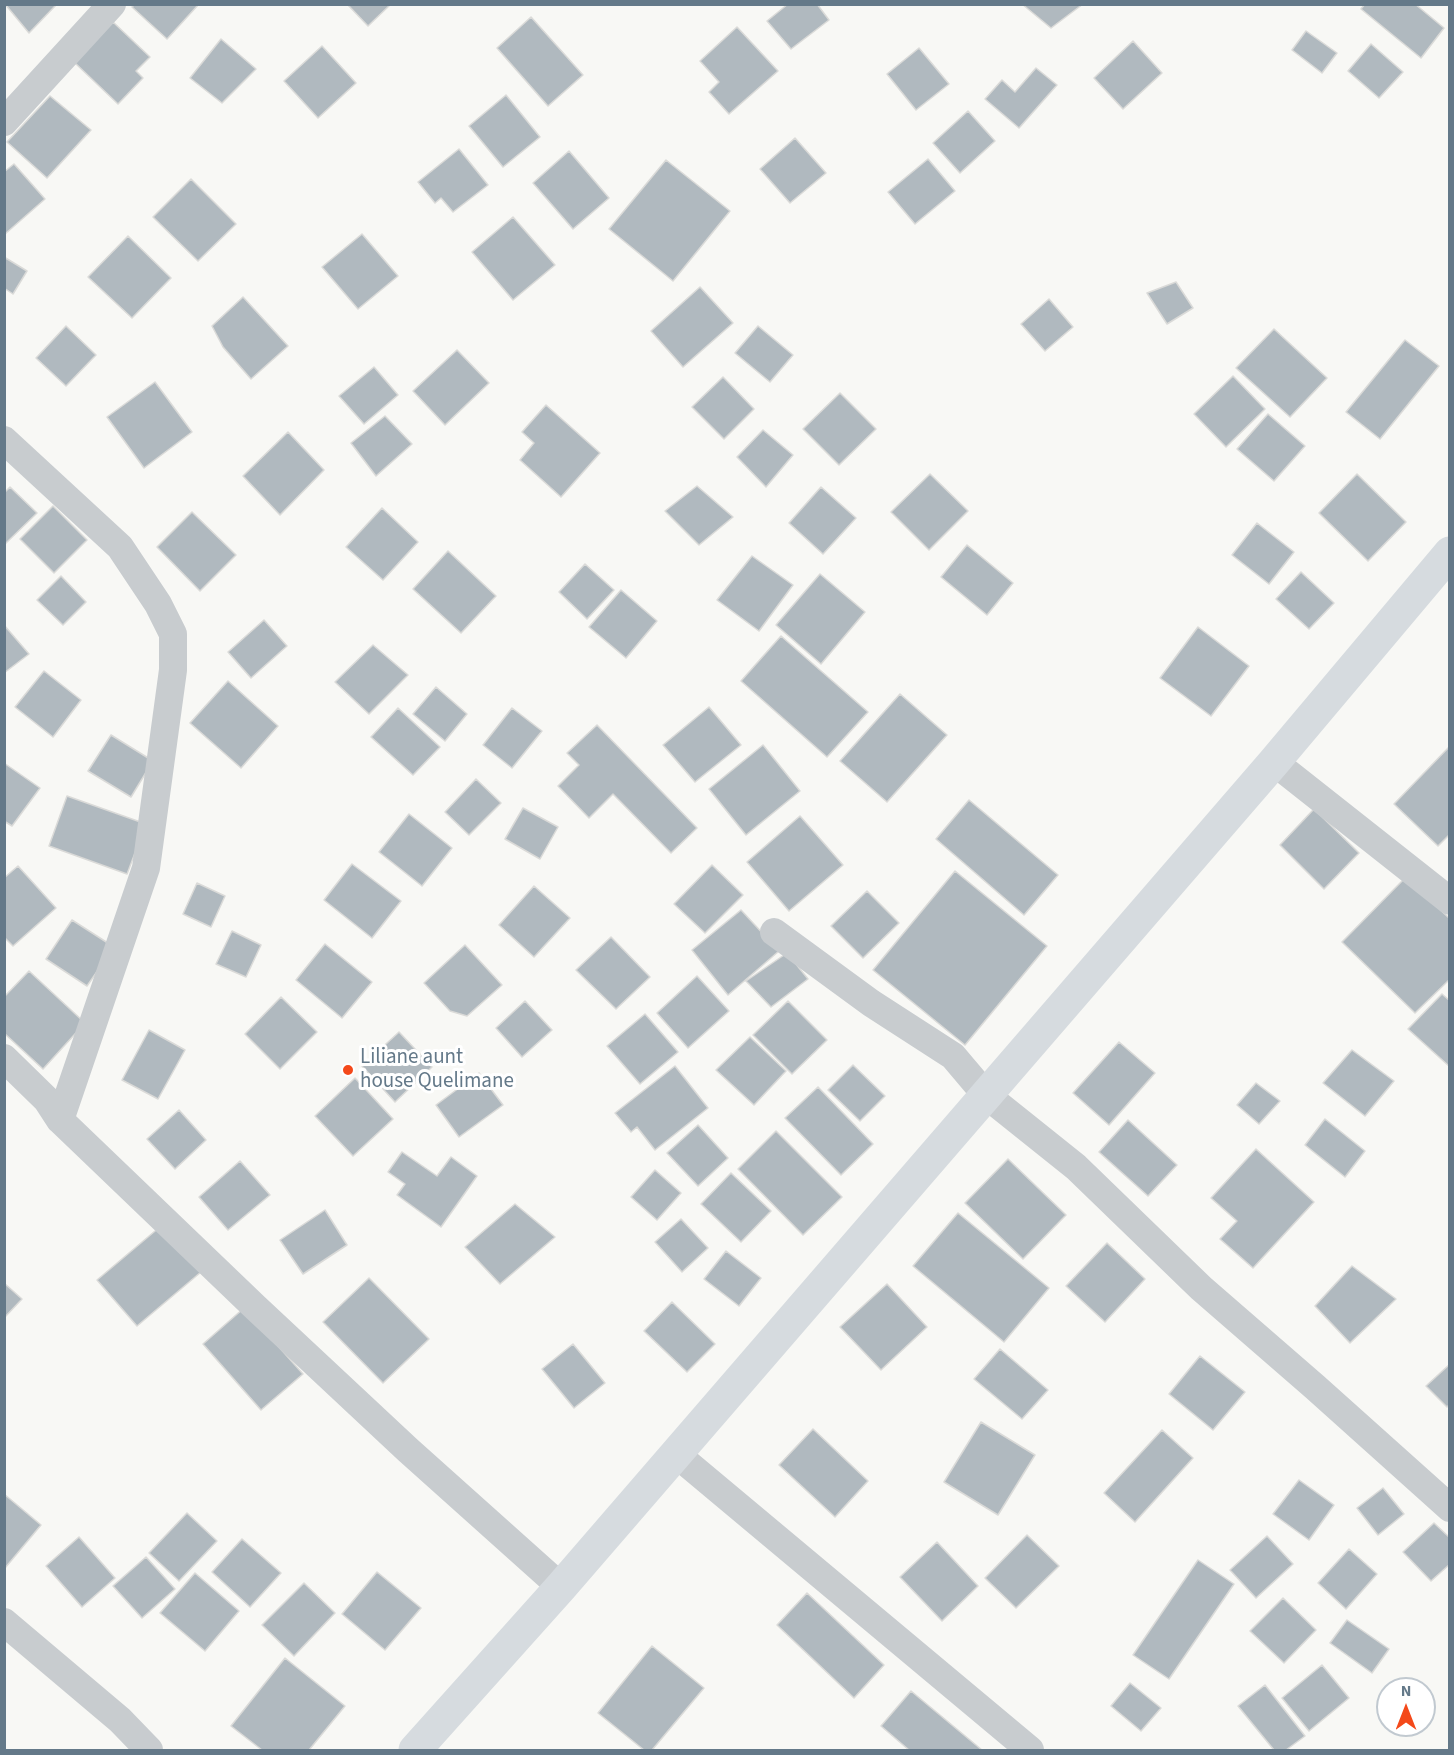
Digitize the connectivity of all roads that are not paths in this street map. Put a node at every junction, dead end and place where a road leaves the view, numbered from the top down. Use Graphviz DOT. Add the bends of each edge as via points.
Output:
graph roads {
  1 [pos="112,4"];
  2 [pos="4,122"];
  3 [pos="4,440"];
  4 [pos="1449,553"];
  5 [pos="1274,762"];
  6 [pos="1449,901"];
  7 [pos="774,932"];
  8 [pos="4,1058"];
  9 [pos="986,1095"];
  10 [pos="60,1120"];
  11 [pos="676,1454"];
  12 [pos="1449,1508"];
  13 [pos="561,1587"];
  14 [pos="4,1622"];
  15 [pos="149,1750"];
  16 [pos="414,1750"];
  17 [pos="1030,1750"];
  1 -- 2 [label="street"];
  3 -- 10 [label="street" via="120,547 173,634 173,670 146,868"];
  4 -- 5 [label="main road"];
  5 -- 6 [label="street"];
  5 -- 9 [label="main road"];
  7 -- 9 [label="street" via="871,1003 953,1056"];
  8 -- 10 [label="street" via="47,1100"];
  9 -- 11 [label="main road"];
  9 -- 12 [label="street" via="1076,1167 1201,1288"];
  10 -- 13 [label="street" via="400,1442"];
  11 -- 13 [label="main road"];
  11 -- 17 [label="street"];
  13 -- 16 [label="main road"];
  14 -- 15 [label="street" via="120,1720"];
}
